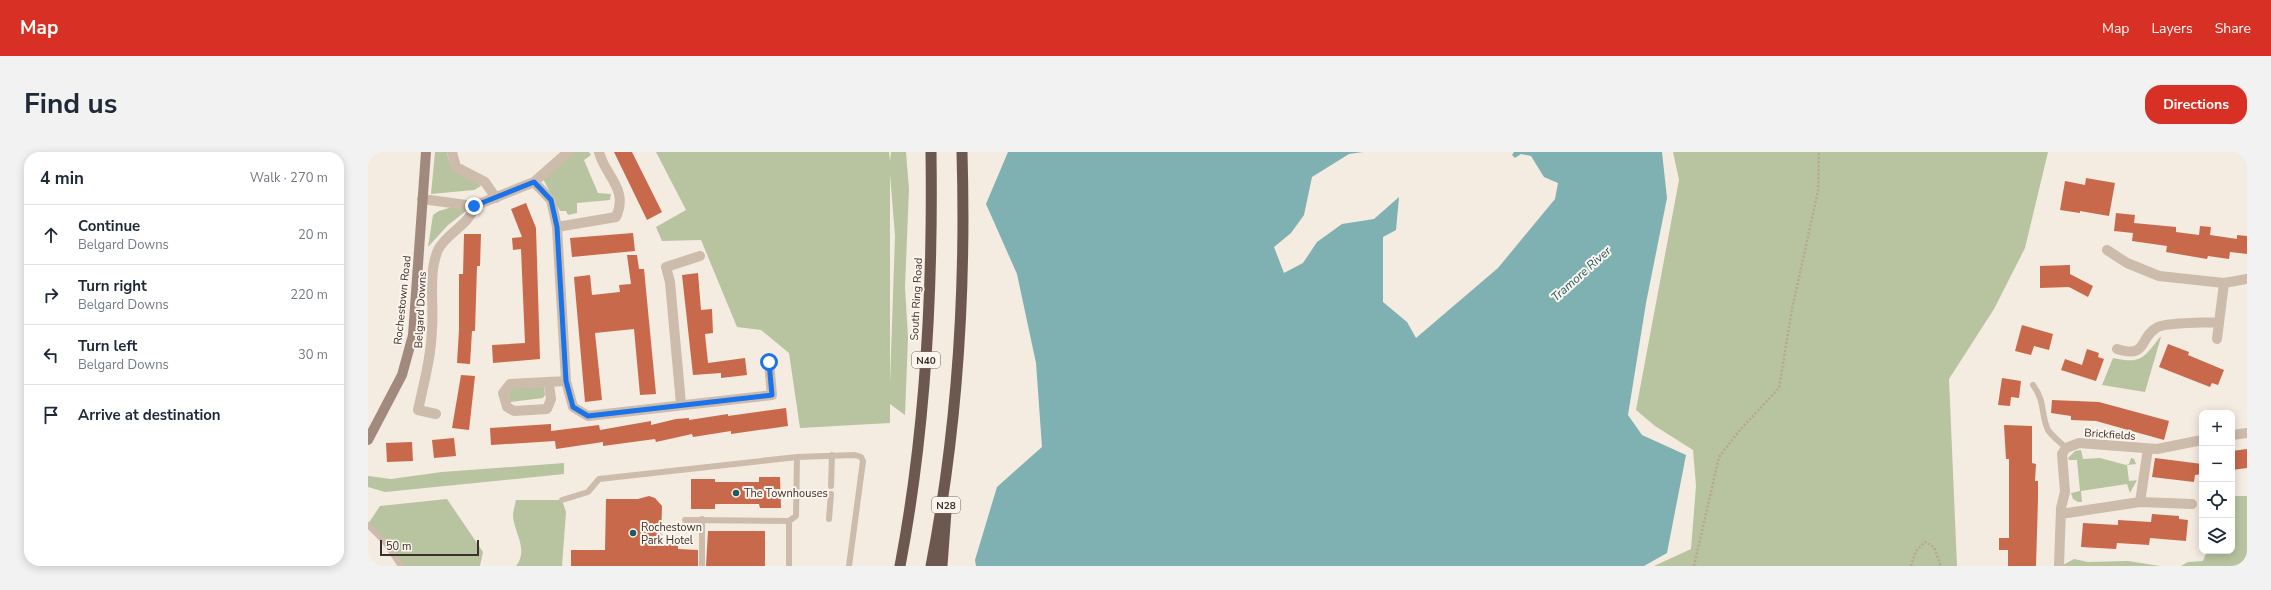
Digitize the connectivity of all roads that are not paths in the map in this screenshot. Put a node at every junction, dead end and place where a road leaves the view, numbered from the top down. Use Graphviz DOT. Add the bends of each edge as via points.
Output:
graph roads {
  1 [pos="426,152"];
  2 [pos="452,152"];
  3 [pos="568,152"];
  4 [pos="599,152"];
  5 [pos="931,152"];
  6 [pos="962,152"];
  7 [pos="534,182"];
  8 [pos="496,198"];
  9 [pos="422,199"];
  10 [pos="474,206"];
  11 [pos="557,227"];
  12 [pos="2108,250"];
  13 [pos="700,256"];
  14 [pos="2247,279"];
  15 [pos="2224,284"];
  16 [pos="2219,322"];
  17 [pos="2217,339"];
  18 [pos="2117,350"];
  19 [pos="769,362"];
  20 [pos="566,381"];
  21 [pos="548,384"];
  22 [pos="2033,385"];
  23 [pos="682,404"];
  24 [pos="436,414"];
  25 [pos="2247,433"];
  26 [pos="2235,434"];
  27 [pos="368,440"];
  28 [pos="2199,441"];
  29 [pos="949,444"];
  30 [pos="2066,448"];
  31 [pos="2148,449"];
  32 [pos="832,455"];
  33 [pos="797,457"];
  34 [pos="831,486"];
  35 [pos="831,494"];
  36 [pos="562,500"];
  37 [pos="2140,502"];
  38 [pos="2192,504"];
  39 [pos="2061,514"];
  40 [pos="829,519"];
  41 [pos="685,520"];
  42 [pos="702,520"];
  43 [pos="789,521"];
  44 [pos="368,525"];
  45 [pos="2059,565"];
  46 [pos="401,566"];
  47 [pos="702,566"];
  48 [pos="789,566"];
  49 [pos="849,566"];
  50 [pos="900,566"];
  51 [pos="931,566"];
  52 [pos="942,566"];
  1 -- 9 [label="main road, Rochestown Road"];
  2 -- 8 [label="street" via="456,167 485,182"];
  3 -- 7 [label="street"];
  4 -- 11 [label="street" via="616,182 620,207 616,217"];
  5 -- 50 [label="highway, South Ring Road / N40" via="929,311 923,400"];
  6 -- 29 [label="highway, N40" via="959,324"];
  7 -- 8 [label="street"];
  7 -- 11 [label="street" via="551,200"];
  8 -- 10 [label="street"];
  9 -- 10 [label="street"];
  9 -- 27 [label="main road, Rochestown Road" via="416,301 410,349 402,375"];
  10 -- 24 [label="street, Belgard Downs" via="473,213 448,236 438,250 433,272 430,351 418,410"];
  11 -- 20 [label="street"];
  12 -- 15 [label="street" via="2148,273"];
  13 -- 23 [label="street" via="666,267 670,282"];
  14 -- 15 [label="street"];
  15 -- 16 [label="street"];
  16 -- 17 [label="street"];
  16 -- 18 [label="street" via="2164,325 2152,331 2135,352"];
  19 -- 23 [label="street" via="772,395"];
  20 -- 21 [label="street"];
  20 -- 23 [label="street" via="573,407 588,416"];
  21 -- 21 [label="street" via="510,384 503,393 507,407 514,412 547,409 551,399"];
  22 -- 30 [label="lane" via="2042,396 2044,418 2049,431"];
  25 -- 26 [label="street"];
  28 -- 31 [label="street, Brickfields" via="2170,448"];
  29 -- 51 [label="highway, N40"];
  29 -- 52 [label="highway, N28"];
  30 -- 31 [label="street, Brickfields" via="2079,443"];
  30 -- 39 [label="street" via="2062,454 2065,492"];
  31 -- 37 [label="street, Brickfields"];
  32 -- 33 [label="lane"];
  32 -- 34 [label="lane"];
  32 -- 49 [label="lane" via="854,454 863,461"];
  33 -- 36 [label="lane" via="599,479 588,492"];
  33 -- 43 [label="lane" via="796,516"];
  35 -- 40 [label="lane"];
  37 -- 38 [label="street"];
  37 -- 39 [label="street"];
  39 -- 45 [label="street"];
  41 -- 42 [label="lane"];
  42 -- 43 [label="lane"];
  42 -- 47 [label="lane"];
  43 -- 48 [label="lane"];
  44 -- 46 [label="lane" via="385,542"];
}
